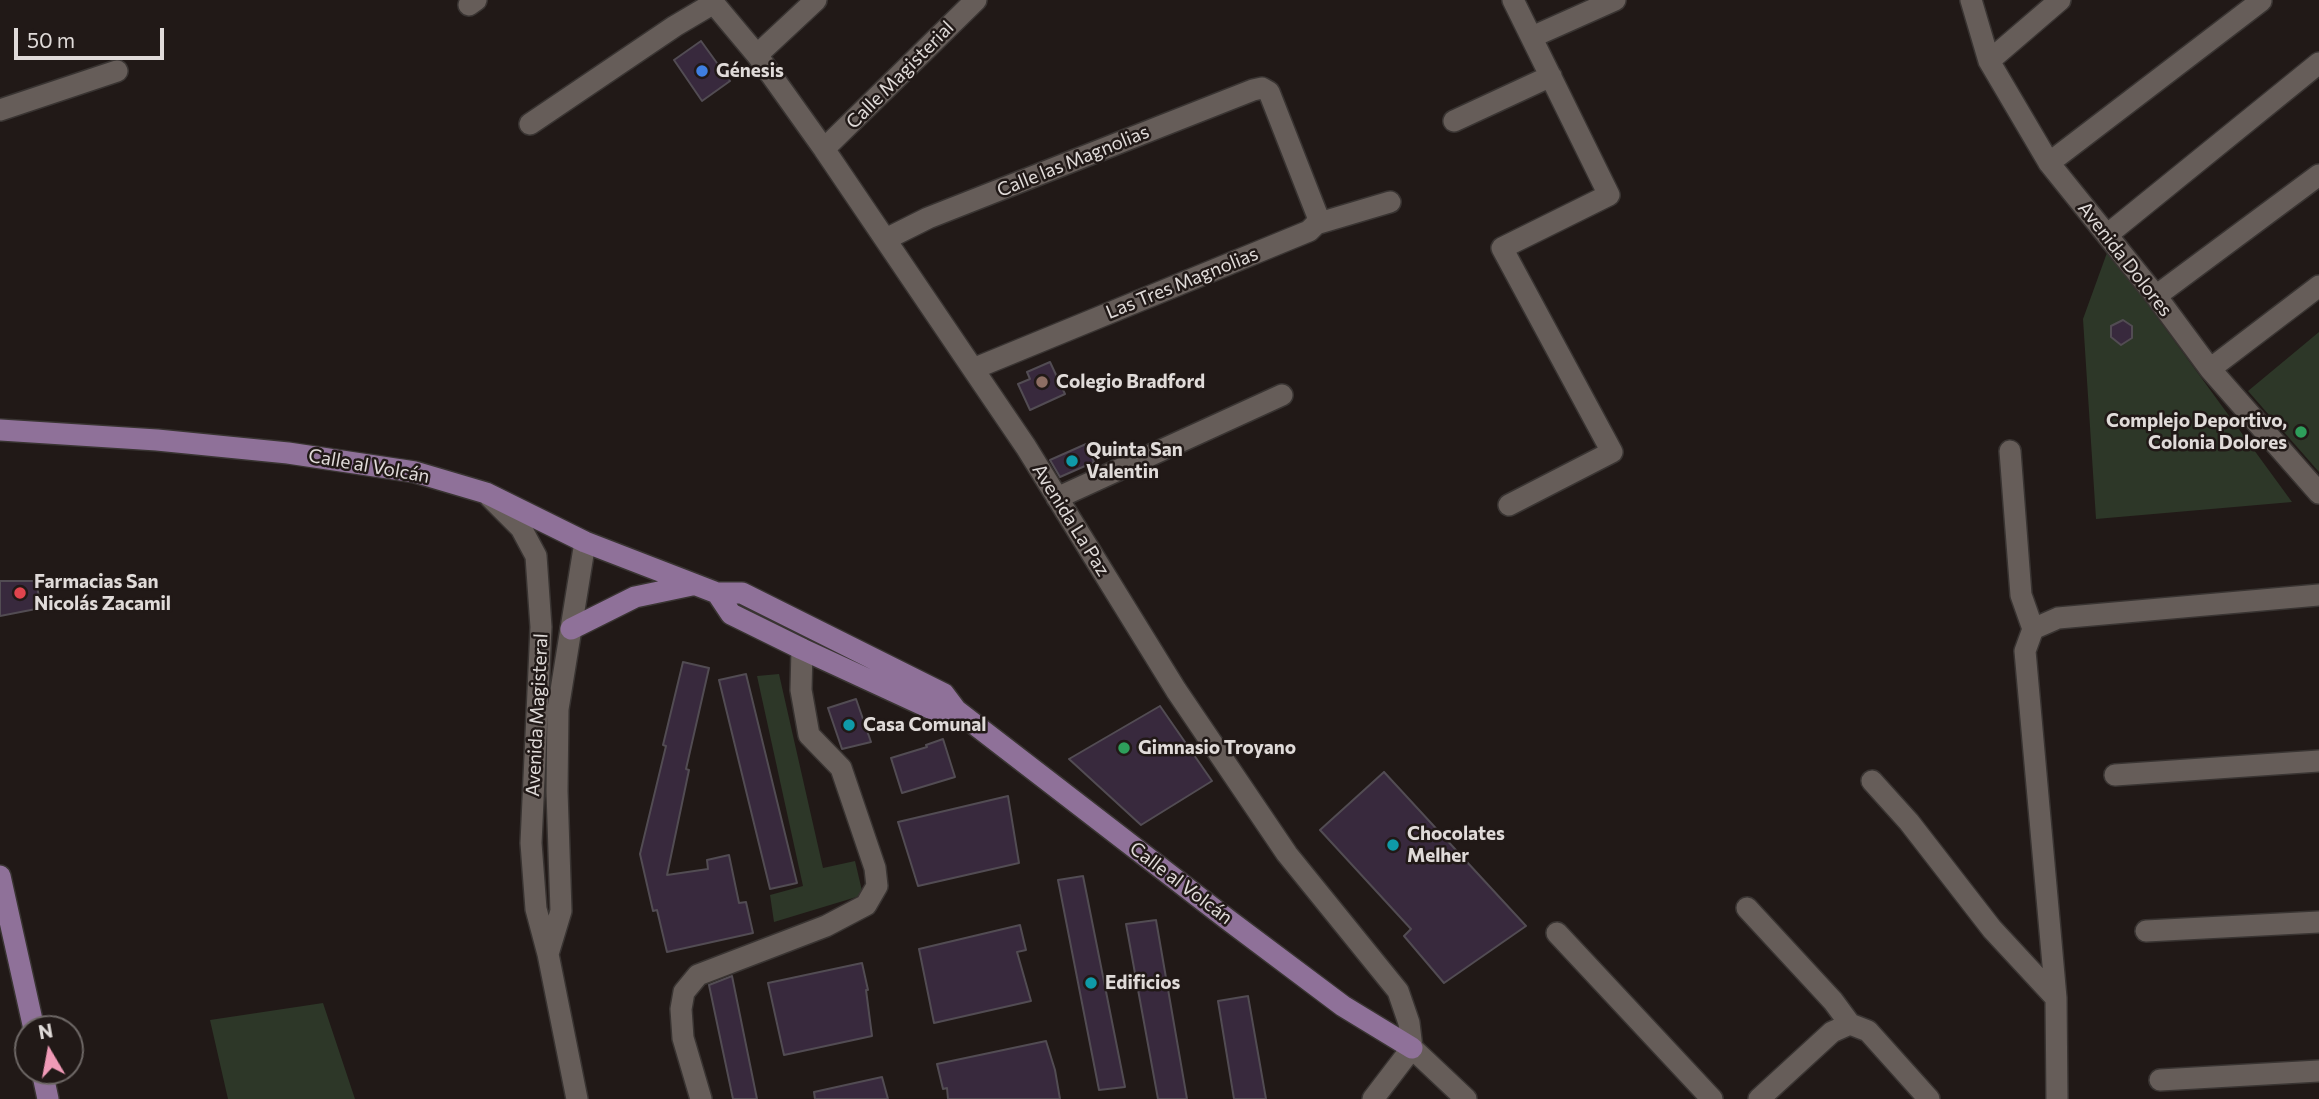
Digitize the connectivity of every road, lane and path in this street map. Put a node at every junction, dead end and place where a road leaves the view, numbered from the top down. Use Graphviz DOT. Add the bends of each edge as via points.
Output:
graph roads {
  1 [pos="816,0"];
  2 [pos="976,0"];
  3 [pos="1513,0"];
  4 [pos="1615,0"];
  5 [pos="2060,0"];
  6 [pos="1966,1"];
  7 [pos="2261,1"];
  8 [pos="713,2"];
  9 [pos="1531,37"];
  10 [pos="757,55"];
  11 [pos="1989,61"];
  12 [pos="2319,63"];
  13 [pos="117,71"];
  14 [pos="1551,76"];
  15 [pos="0,110"];
  16 [pos="1454,121"];
  17 [pos="530,124"];
  18 [pos="824,149"];
  19 [pos="2049,163"];
  20 [pos="2319,175"];
  21 [pos="1390,202"];
  22 [pos="1316,224"];
  23 [pos="2107,235"];
  24 [pos="886,239"];
  25 [pos="2319,286"];
  26 [pos="2156,296"];
  27 [pos="974,369"];
  28 [pos="2210,369"];
  29 [pos="1282,395"];
  30 [pos="0,430"];
  31 [pos="2010,451"];
  32 [pos="2319,493"];
  33 [pos="486,494"];
  34 [pos="1057,499"];
  35 [pos="1509,505"];
  36 [pos="585,542"];
  37 [pos="695,585"];
  38 [pos="717,593"];
  39 [pos="2319,595"];
  40 [pos="541,627"];
  41 [pos="570,629"];
  42 [pos="2033,629"];
  43 [pos="802,649"];
  44 [pos="956,710"];
  45 [pos="2319,761"];
  46 [pos="2115,775"];
  47 [pos="1872,781"];
  48 [pos="0,876"];
  49 [pos="1747,908"];
  50 [pos="2319,922"];
  51 [pos="2146,931"];
  52 [pos="1558,933"];
  53 [pos="7,935"];
  54 [pos="548,954"];
  55 [pos="2056,998"];
  56 [pos="30,1015"];
  57 [pos="1850,1024"];
  58 [pos="1412,1048"];
  59 [pos="2319,1071"];
  60 [pos="2319,1079"];
  61 [pos="2160,1080"];
  62 [pos="577,1099"];
  63 [pos="701,1099"];
  64 [pos="1373,1099"];
  65 [pos="1466,1099"];
  66 [pos="1712,1099"];
  67 [pos="1759,1099"];
  68 [pos="1929,1099"];
  69 [pos="2057,1099"];
  1 -- 10 [label="street"];
  2 -- 18 [label="street, Calle Magisterial"];
  3 -- 9 [label="street"];
  4 -- 9 [label="street"];
  5 -- 11 [label="street"];
  6 -- 11 [label="street, Avenida Dolores"];
  7 -- 19 [label="street"];
  8 -- 10 [label="street, Avenida La Paz"];
  8 -- 17 [label="street"];
  9 -- 14 [label="street"];
  10 -- 18 [label="street, Avenida La Paz"];
  11 -- 19 [label="street, Avenida Dolores"];
  12 -- 23 [label="street"];
  13 -- 15 [label="street"];
  14 -- 16 [label="street"];
  14 -- 35 [label="street" via="1609,195 1502,248 1612,452"];
  18 -- 24 [label="street, Avenida La Paz"];
  19 -- 23 [label="street, Avenida Dolores"];
  20 -- 26 [label="street"];
  21 -- 22 [label="street, Las Tres Magnolias"];
  22 -- 24 [label="street, Calle las Magnolias" via="1318,217 1269,92 1262,88 928,218"];
  22 -- 27 [label="street, Las Tres Magnolias" via="1309,231"];
  23 -- 26 [label="street, Avenida Dolores"];
  24 -- 27 [label="street, Avenida La Paz"];
  25 -- 28 [label="street"];
  26 -- 28 [label="street, Avenida Dolores"];
  27 -- 34 [label="street, Avenida La Paz"];
  28 -- 32 [label="street, Avenida Dolores"];
  29 -- 34 [label="street"];
  30 -- 33 [label="main road, Calle al Volcán" via="288,453 415,471"];
  31 -- 42 [label="street" via="2021,595"];
  33 -- 36 [label="main road, Calle al Volcán"];
  33 -- 40 [label="street, Avenida Magisteral" via="530,541 536,556"];
  34 -- 58 [label="street, Avenida La Paz" via="1176,690 1280,843 1398,991"];
  36 -- 37 [label="main road, Calle al Volcán"];
  36 -- 41 [label="street, Avenida Magisteral"];
  37 -- 38 [label="main road, Calle al Volcán"];
  37 -- 41 [label="main road" via="635,597"];
  38 -- 43 [label="main road, Calle al Volcán" via="731,614"];
  38 -- 44 [label="main road, Calle al Volcán" via="742,593 944,694"];
  39 -- 42 [label="street" via="2059,618"];
  40 -- 41 [label="street"];
  40 -- 54 [label="street, Avenida Magisteral" via="531,843 536,909"];
  41 -- 54 [label="street, Avenida Magisteral" via="558,709 561,911"];
  42 -- 55 [label="street" via="2025,651"];
  43 -- 44 [label="main road, Calle al Volcán" via="934,710"];
  43 -- 63 [label="street" via="801,690 809,735 841,768 877,886 866,905 826,926 698,975 684,992 681,1009 683,1038"];
  44 -- 58 [label="main road, Calle al Volcán" via="1332,998"];
  45 -- 46 [label="street"];
  47 -- 55 [label="street" via="1992,929"];
  48 -- 53 [label="main road"];
  49 -- 57 [label="street"];
  50 -- 51 [label="street"];
  52 -- 66 [label="street"];
  53 -- 56 [label="main road"];
  54 -- 62 [label="street, Avenida Magisteral"];
  55 -- 69 [label="street"];
  57 -- 67 [label="street" via="1832,1032"];
  57 -- 68 [label="street" via="1868,1031"];
  58 -- 64 [label="street"];
  58 -- 65 [label="street"];
  59 -- 60 [label="street"];
  59 -- 61 [label="street"];
}
